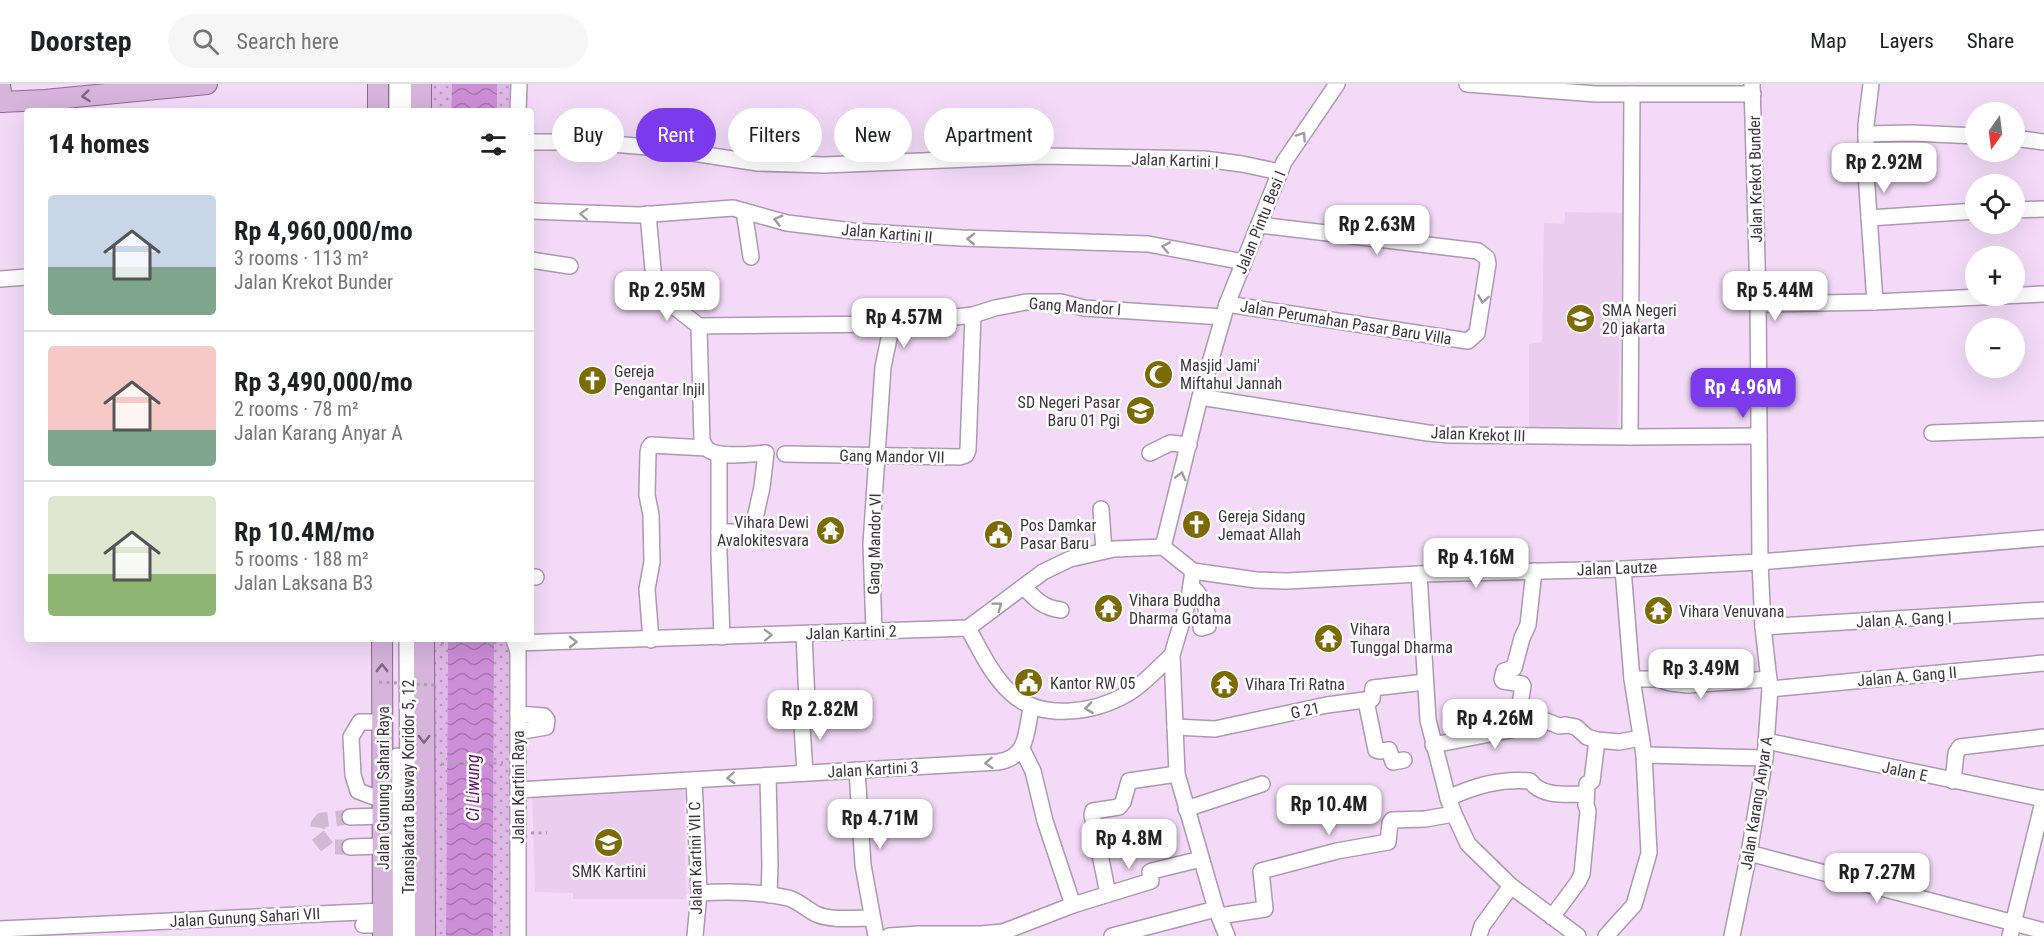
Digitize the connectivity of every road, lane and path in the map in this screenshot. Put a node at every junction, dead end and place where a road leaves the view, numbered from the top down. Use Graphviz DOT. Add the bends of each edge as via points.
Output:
graph roads {
  1 [pos="207,84"];
  2 [pos="378,84"];
  3 [pos="397,84"];
  4 [pos="409,84"];
  5 [pos="421,84"];
  6 [pos="519,84"];
  7 [pos="1338,84"];
  8 [pos="1467,84"];
  9 [pos="1871,84"];
  10 [pos="1752,89"];
  11 [pos="1632,94"];
  12 [pos="7,95"];
  13 [pos="46,108"];
  14 [pos="378,108"];
  15 [pos="397,108"];
  16 [pos="409,108"];
  17 [pos="421,108"];
  18 [pos="518,108"];
  19 [pos="1866,134"];
  20 [pos="1965,135"];
  21 [pos="2025,139"];
  22 [pos="534,142"];
  23 [pos="2044,142"];
  24 [pos="1280,172"];
  25 [pos="2044,209"];
  26 [pos="2025,210"];
  27 [pos="534,211"];
  28 [pos="748,212"];
  29 [pos="1965,212"];
  30 [pos="648,214"];
  31 [pos="1869,218"];
  32 [pos="1259,225"];
  33 [pos="751,257"];
  34 [pos="534,260"];
  35 [pos="1244,262"];
  36 [pos="570,266"];
  37 [pos="24,277"];
  38 [pos="0,279"];
  39 [pos="2044,294"];
  40 [pos="1875,302"];
  41 [pos="1758,304"];
  42 [pos="1225,311"];
  43 [pos="973,315"];
  44 [pos="1200,315"];
  45 [pos="892,324"];
  46 [pos="699,326"];
  47 [pos="1200,396"];
  48 [pos="2044,429"];
  49 [pos="1932,433"];
  50 [pos="1759,436"];
  51 [pos="1630,437"];
  52 [pos="1189,445"];
  53 [pos="713,451"];
  54 [pos="1150,453"];
  55 [pos="785,454"];
  56 [pos="878,456"];
  57 [pos="1101,508"];
  58 [pos="719,532"];
  59 [pos="2044,537"];
  60 [pos="1163,547"];
  61 [pos="1104,551"];
  62 [pos="1760,562"];
  63 [pos="1623,569"];
  64 [pos="1534,571"];
  65 [pos="1419,574"];
  66 [pos="1192,578"];
  67 [pos="1024,586"];
  68 [pos="2044,609"];
  69 [pos="1061,610"];
  70 [pos="1763,627"];
  71 [pos="968,628"];
  72 [pos="1201,628"];
  73 [pos="874,631"];
  74 [pos="804,634"];
  75 [pos="722,637"];
  76 [pos="651,639"];
  77 [pos="534,641"];
  78 [pos="382,642"];
  79 [pos="397,642"];
  80 [pos="407,642"];
  81 [pos="424,642"];
  82 [pos="514,642"];
  83 [pos="446,643"];
  84 [pos="497,643"];
  85 [pos="1172,655"];
  86 [pos="2044,663"];
  87 [pos="1632,680"];
  88 [pos="379,682"];
  89 [pos="1425,682"];
  90 [pos="1769,684"];
  91 [pos="436,685"];
  92 [pos="1366,701"];
  93 [pos="1031,708"];
  94 [pos="1519,710"];
  95 [pos="518,714"];
  96 [pos="382,722"];
  97 [pos="1175,727"];
  98 [pos="518,732"];
  99 [pos="2044,737"];
  100 [pos="1641,738"];
  101 [pos="1597,741"];
  102 [pos="1766,741"];
  103 [pos="1433,745"];
  104 [pos="1022,749"];
  105 [pos="1644,755"];
  106 [pos="1765,758"];
  107 [pos="1404,760"];
  108 [pos="496,763"];
  109 [pos="445,764"];
  110 [pos="857,770"];
  111 [pos="805,773"];
  112 [pos="1177,774"];
  113 [pos="768,776"];
  114 [pos="694,780"];
  115 [pos="1953,781"];
  116 [pos="1262,784"];
  117 [pos="518,790"];
  118 [pos="1586,794"];
  119 [pos="1448,798"];
  120 [pos="2044,798"];
  121 [pos="383,807"];
  122 [pos="1186,808"];
  123 [pos="1454,814"];
  124 [pos="350,817"];
  125 [pos="529,833"];
  126 [pos="547,833"];
  127 [pos="383,846"];
  128 [pos="350,847"];
  129 [pos="1749,853"];
  130 [pos="1201,859"];
  131 [pos="1511,886"];
  132 [pos="699,893"];
  133 [pos="1108,894"];
  134 [pos="769,895"];
  135 [pos="1072,905"];
  136 [pos="1217,912"];
  137 [pos="1552,917"];
  138 [pos="872,918"];
  139 [pos="363,925"];
  140 [pos="387,927"];
  141 [pos="0,929"];
  142 [pos="2012,929"];
  143 [pos="2044,931"];
  144 [pos="409,936"];
  145 [pos="424,936"];
  146 [pos="518,936"];
  147 [pos="695,936"];
  148 [pos="876,936"];
  149 [pos="889,936"];
  150 [pos="1112,936"];
  151 [pos="1227,936"];
  152 [pos="1479,936"];
  153 [pos="1578,936"];
  154 [pos="1606,936"];
  155 [pos="1732,936"];
  1 -- 13 [label="main road, one-way"];
  2 -- 14 [label="main road"];
  3 -- 15 [label="street"];
  4 -- 16 [label="street"];
  5 -- 17 [label="main road"];
  6 -- 18 [label="street"];
  24 -- 7 [label="street, Jalan Pintu Besi I, one-way"];
  8 -- 11 [label="street"];
  9 -- 19 [label="street"];
  10 -- 11 [label="street"];
  10 -- 41 [label="street, Jalan Krekot Bunder"];
  11 -- 51 [label="street"];
  12 -- 13 [label="main road"];
  19 -- 20 [label="street"];
  19 -- 31 [label="street"];
  21 -- 23 [label="street"];
  22 -- 24 [label="street, Jalan Kartini I" via="660,148 758,163 824,165 1041,156 1204,159"];
  24 -- 32 [label="street, Jalan Pintu Besi I"];
  25 -- 26 [label="street"];
  30 -- 27 [label="street, Jalan Kartini II, one-way"];
  28 -- 30 [label="street, Jalan Kartini II" via="733,208"];
  28 -- 33 [label="street"];
  35 -- 28 [label="street, Jalan Kartini II, one-way" via="1148,244 853,231 787,223"];
  29 -- 31 [label="street"];
  30 -- 46 [label="street" via="655,292"];
  31 -- 40 [label="street"];
  32 -- 35 [label="street, Jalan Pintu Besi I"];
  32 -- 42 [label="street, Jalan Perumahan Pasar Baru Villa, one-way" via="1478,251 1488,264 1477,333 1468,340"];
  34 -- 36 [label="street"];
  35 -- 42 [label="street, Jalan Pintu Besi I"];
  37 -- 38 [label="street"];
  39 -- 40 [label="street"];
  40 -- 41 [label="street"];
  41 -- 50 [label="street, Jalan Krekot Bunder"];
  42 -- 44 [label="street, Jalan Perumahan Pasar Baru Villa"];
  42 -- 47 [label="street, Jalan Pintu Besi I"];
  43 -- 44 [label="street, Gang Mandor I" via="1026,302"];
  43 -- 45 [label="street, Gang Mandor I"];
  43 -- 56 [label="street, Gang Mandor VII" via="966,455"];
  45 -- 46 [label="street, Gang Mandor I"];
  45 -- 56 [label="street, Gang Mandor VI" via="883,367"];
  46 -- 53 [label="street" via="702,441"];
  47 -- 51 [label="street, Jalan Krekot III" via="1428,433"];
  47 -- 52 [label="street, Jalan Pintu Besi I"];
  48 -- 49 [label="street"];
  50 -- 51 [label="street, Jalan Krekot III"];
  50 -- 62 [label="street, Jalan Krekot Bunder"];
  52 -- 54 [label="street" via="1170,442"];
  60 -- 52 [label="street, Jalan Pintu Besi I, one-way"];
  53 -- 58 [label="street"];
  53 -- 58 [label="street" via="766,453 752,532"];
  53 -- 76 [label="street" via="656,445 649,448 647,495 652,562 647,589"];
  55 -- 56 [label="street, Gang Mandor VII"];
  56 -- 73 [label="street, Gang Mandor VI" via="872,544"];
  57 -- 61 [label="street"];
  58 -- 75 [label="street"];
  59 -- 62 [label="street, Jalan Lautze"];
  60 -- 61 [label="street"];
  60 -- 66 [label="street"];
  61 -- 67 [label="street" via="1070,559"];
  62 -- 63 [label="street, Jalan Lautze"];
  62 -- 70 [label="street, Jalan Karang Anyar A"];
  63 -- 64 [label="street, Jalan Lautze"];
  63 -- 87 [label="street"];
  64 -- 65 [label="street, Jalan Lautze"];
  64 -- 94 [label="street" via="1527,627 1514,668 1504,671 1502,680 1522,684"];
  65 -- 66 [label="street, Jalan Lautze" via="1287,581"];
  65 -- 89 [label="street"];
  66 -- 72 [label="street" via="1208,611 1208,626"];
  66 -- 85 [label="street"];
  67 -- 69 [label="street" via="1037,602"];
  71 -- 67 [label="street, one-way"];
  68 -- 70 [label="street, Jalan A. Gang I"];
  70 -- 90 [label="street, Jalan Karang Anyar A"];
  71 -- 73 [label="street, Jalan Kartini 2"];
  71 -- 93 [label="street" via="996,676 1011,694"];
  73 -- 74 [label="street, Jalan Kartini 2"];
  75 -- 74 [label="street, Jalan Kartini 2, one-way"];
  74 -- 111 [label="street"];
  75 -- 76 [label="street, Jalan Kartini 2"];
  77 -- 76 [label="street, Jalan Kartini 2, one-way"];
  96 -- 78 [label="main road, Jalan Gunung Sahari Raya, one-way"];
  79 -- 140 [label="street, Transjakarta Busway Koridor 5, 12"];
  80 -- 144 [label="street, Transjakarta Busway Koridor 5, 12"];
  81 -- 145 [label="main road, one-way"];
  82 -- 95 [label="street, Jalan Kartini Raya" via="518,652"];
  83 -- 84 [label="path"];
  85 -- 93 [label="street, one-way" via="1129,693 1100,707 1063,711"];
  85 -- 97 [label="street"];
  86 -- 90 [label="street, Jalan A. Gang II"];
  87 -- 90 [label="street, Jalan A. Gang II" via="1658,679 1688,685"];
  87 -- 100 [label="street"];
  88 -- 91 [label="path, bridge"];
  89 -- 92 [label="street" via="1373,688 1373,699"];
  89 -- 103 [label="street"];
  90 -- 102 [label="street, Jalan Karang Anyar A"];
  92 -- 97 [label="street, G 21" via="1327,705 1215,729"];
  92 -- 107 [label="street" via="1376,750 1389,750 1393,762"];
  93 -- 104 [label="street"];
  94 -- 101 [label="street" via="1559,726 1576,727"];
  94 -- 103 [label="street" via="1511,730"];
  95 -- 98 [label="street, Jalan Kartini Raya"];
  95 -- 98 [label="street" via="544,716 547,720 546,727"];
  96 -- 121 [label="main road, Jalan Gunung Sahari Raya"];
  96 -- 121 [label="street" via="360,722 351,737 358,791 377,798"];
  97 -- 112 [label="street"];
  98 -- 117 [label="street, Jalan Kartini Raya"];
  99 -- 115 [label="street" via="1960,747"];
  100 -- 101 [label="street"];
  100 -- 105 [label="street"];
  101 -- 118 [label="street" via="1592,781 1587,784"];
  102 -- 106 [label="street, Jalan Karang Anyar A"];
  102 -- 115 [label="street, Jalan E"];
  103 -- 119 [label="street"];
  104 -- 110 [label="street, Jalan Kartini 3, one-way" via="998,762"];
  104 -- 135 [label="street" via="1036,781"];
  105 -- 106 [label="street"];
  105 -- 154 [label="street" via="1650,853 1634,905"];
  106 -- 129 [label="street, Jalan Karang Anyar A"];
  108 -- 109 [label="path"];
  110 -- 111 [label="street, Jalan Kartini 3"];
  110 -- 138 [label="street" via="863,866"];
  111 -- 113 [label="street, Jalan Kartini 3"];
  112 -- 122 [label="street"];
  112 -- 133 [label="street" via="1129,781 1119,807 1093,811"];
  113 -- 114 [label="street, Jalan Kartini 3, one-way"];
  113 -- 134 [label="street"];
  114 -- 117 [label="street, Jalan Kartini 3"];
  114 -- 132 [label="street, Jalan Kartini VII C"];
  115 -- 120 [label="street, Jalan E"];
  116 -- 122 [label="street"];
  117 -- 146 [label="street, Jalan Kartini Raya"];
  118 -- 119 [label="street" via="1541,792 1524,780 1483,784"];
  118 -- 137 [label="street" via="1582,874"];
  119 -- 123 [label="street"];
  120 -- 142 [label="street"];
  121 -- 124 [label="street"];
  121 -- 127 [label="main road, Jalan Gunung Sahari Raya"];
  122 -- 130 [label="street"];
  123 -- 131 [label="street" via="1468,844"];
  123 -- 136 [label="street" via="1392,820 1388,842 1261,870 1265,909"];
  125 -- 126 [label="path"];
  127 -- 128 [label="street"];
  127 -- 140 [label="main road, Jalan Gunung Sahari Raya"];
  129 -- 142 [label="street"];
  129 -- 155 [label="street, Jalan Karang Anyar A"];
  130 -- 133 [label="street" via="1152,871 1150,881"];
  130 -- 136 [label="street"];
  131 -- 137 [label="street"];
  131 -- 152 [label="street"];
  132 -- 134 [label="street"];
  132 -- 147 [label="street, Jalan Kartini VII C"];
  133 -- 135 [label="street"];
  134 -- 138 [label="street" via="798,902 816,914"];
  135 -- 149 [label="street" via="1003,932"];
  136 -- 150 [label="street"];
  136 -- 151 [label="street"];
  137 -- 153 [label="street"];
  138 -- 148 [label="street"];
  139 -- 140 [label="street"];
  140 -- 141 [label="street, Jalan Gunung Sahari VII"];
  142 -- 143 [label="street"];
}
